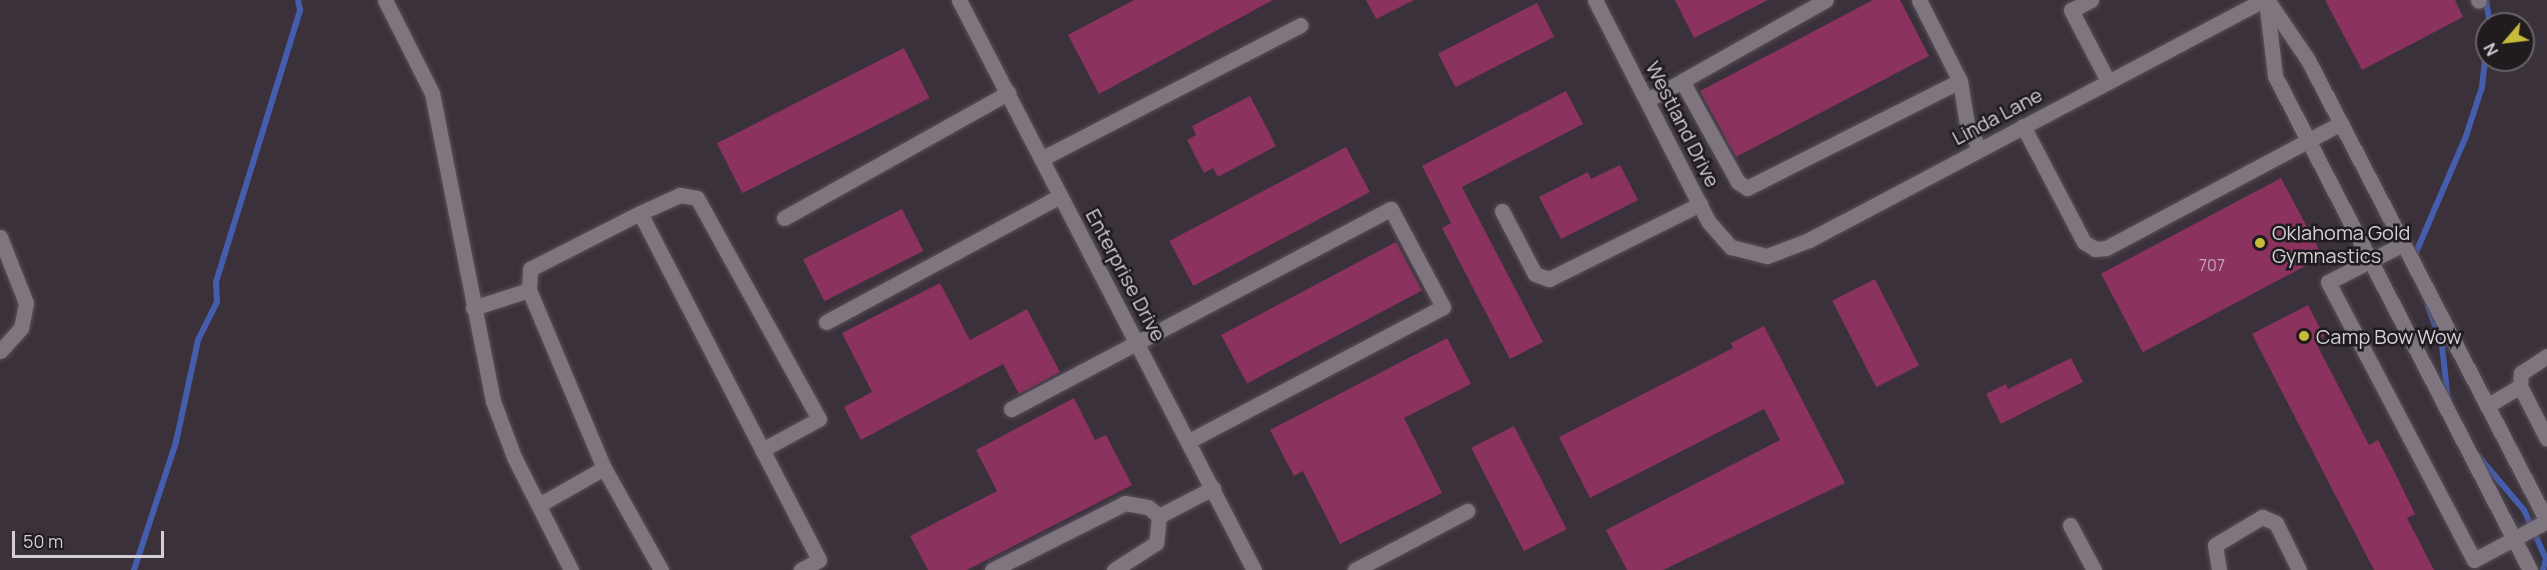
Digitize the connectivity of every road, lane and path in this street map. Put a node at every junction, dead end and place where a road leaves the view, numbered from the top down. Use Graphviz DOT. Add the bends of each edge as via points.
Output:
graph roads {
  1 [pos="385,0"];
  2 [pos="959,0"];
  3 [pos="1595,0"];
  4 [pos="1826,0"];
  5 [pos="1919,0"];
  6 [pos="2091,0"];
  7 [pos="2266,0"];
  8 [pos="1301,25"];
  9 [pos="1682,81"];
  10 [pos="1960,81"];
  11 [pos="2108,81"];
  12 [pos="1008,93"];
  13 [pos="1647,100"];
  14 [pos="2341,123"];
  15 [pos="2023,126"];
  16 [pos="2308,140"];
  17 [pos="1979,149"];
  18 [pos="1041,159"];
  19 [pos="1060,196"];
  20 [pos="1700,204"];
  21 [pos="1502,211"];
  22 [pos="640,213"];
  23 [pos="784,218"];
  24 [pos="0,237"];
  25 [pos="2403,244"];
  26 [pos="1748,254"];
  27 [pos="2370,261"];
  28 [pos="529,290"];
  29 [pos="473,308"];
  30 [pos="826,322"];
  31 [pos="1138,343"];
  32 [pos="0,351"];
  33 [pos="2547,356"];
  34 [pos="2520,386"];
  35 [pos="2487,406"];
  36 [pos="1011,409"];
  37 [pos="2547,439"];
  38 [pos="1189,441"];
  39 [pos="762,450"];
  40 [pos="604,468"];
  41 [pos="1213,488"];
  42 [pos="538,505"];
  43 [pos="1467,511"];
  44 [pos="1159,516"];
  45 [pos="2547,521"];
  46 [pos="2070,525"];
  47 [pos="2514,539"];
  48 [pos="572,570"];
  49 [pos="661,570"];
  50 [pos="801,570"];
  51 [pos="992,570"];
  52 [pos="1114,570"];
  53 [pos="1254,570"];
  54 [pos="1355,570"];
  55 [pos="2094,570"];
  56 [pos="2218,570"];
  57 [pos="2299,570"];
  58 [pos="2530,570"];
  1 -- 29 [label="street" via="432,93"];
  2 -- 12 [label="street, Enterprise Drive"];
  3 -- 13 [label="street, Westland Drive"];
  4 -- 9 [label="street"];
  5 -- 10 [label="street"];
  6 -- 11 [label="street" via="2072,10"];
  7 -- 11 [label="street, Linda Lane"];
  7 -- 14 [label="street"];
  7 -- 16 [label="street" via="2275,76"];
  8 -- 18 [label="street"];
  9 -- 10 [label="street" via="1738,182 1747,188"];
  9 -- 13 [label="street"];
  10 -- 17 [label="street" via="1968,124"];
  11 -- 15 [label="street, Linda Lane"];
  12 -- 18 [label="street, Enterprise Drive"];
  12 -- 23 [label="street"];
  13 -- 20 [label="street, Westland Drive"];
  14 -- 16 [label="street"];
  14 -- 25 [label="street"];
  15 -- 16 [label="street" via="2084,242 2095,249"];
  15 -- 17 [label="street, Linda Lane"];
  16 -- 27 [label="street"];
  17 -- 26 [label="street, Linda Lane" via="1786,252"];
  18 -- 19 [label="street, Enterprise Drive"];
  19 -- 30 [label="street"];
  19 -- 31 [label="street, Enterprise Drive"];
  20 -- 21 [label="street" via="1549,279 1535,274"];
  20 -- 26 [label="street, Westland Drive" via="1719,237"];
  22 -- 28 [label="street" via="530,269"];
  22 -- 39 [label="street"];
  22 -- 39 [label="street" via="680,195 697,198 819,419"];
  24 -- 32 [label="street" via="26,303 21,328"];
  25 -- 27 [label="street"];
  25 -- 35 [label="street"];
  27 -- 47 [label="street"];
  27 -- 47 [label="street" via="2328,282 2474,560"];
  28 -- 29 [label="street"];
  28 -- 40 [label="street"];
  29 -- 42 [label="street" via="493,401"];
  31 -- 36 [label="street"];
  31 -- 38 [label="street, Enterprise Drive"];
  31 -- 38 [label="street" via="1391,210 1443,307"];
  33 -- 34 [label="street" via="2521,373"];
  34 -- 35 [label="street"];
  34 -- 37 [label="street"];
  35 -- 45 [label="street"];
  38 -- 41 [label="street, Enterprise Drive"];
  39 -- 50 [label="street" via="819,560"];
  40 -- 42 [label="street"];
  40 -- 49 [label="street"];
  41 -- 44 [label="street"];
  41 -- 53 [label="street, Enterprise Drive"];
  42 -- 48 [label="street"];
  43 -- 54 [label="street"];
  44 -- 51 [label="street" via="1148,507 1125,503"];
  44 -- 52 [label="street" via="1156,543"];
  45 -- 47 [label="street"];
  46 -- 55 [label="street"];
  47 -- 58 [label="street"];
  56 -- 57 [label="street" via="2215,545 2262,517 2276,523"];
}
